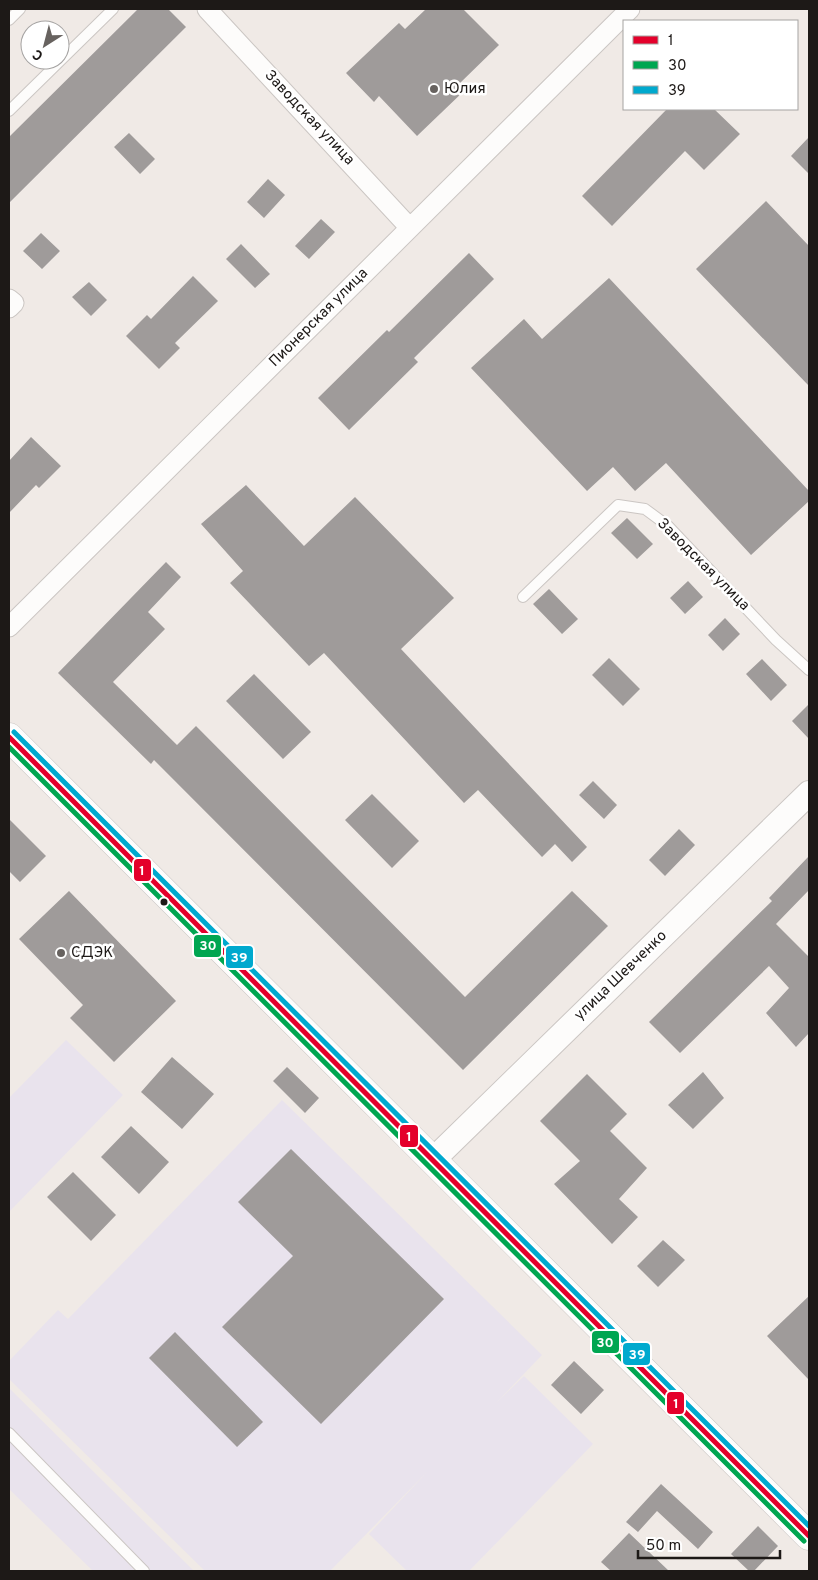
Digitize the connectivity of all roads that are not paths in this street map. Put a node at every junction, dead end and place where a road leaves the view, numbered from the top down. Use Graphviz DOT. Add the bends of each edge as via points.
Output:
graph roads {
  1 [pos="20,9"];
  2 [pos="113,9"];
  3 [pos="207,9"];
  4 [pos="630,9"];
  5 [pos="9,20"];
  6 [pos="9,110"];
  7 [pos="410,228"];
  8 [pos="9,299"];
  9 [pos="9,308"];
  10 [pos="523,597"];
  11 [pos="9,627"];
  12 [pos="809,670"];
  13 [pos="9,737"];
  14 [pos="809,793"];
  15 [pos="433,1160"];
  16 [pos="9,1433"];
  17 [pos="809,1536"];
  18 [pos="144,1571"];
  1 -- 5 [label="lane"];
  2 -- 6 [label="lane"];
  3 -- 7 [label="street, Заводская улица"];
  4 -- 7 [label="street, Пионерская улица"];
  7 -- 11 [label="street, Пионерская улица"];
  8 -- 9 [label="street" via="14,303"];
  10 -- 12 [label="lane, Заводская улица" via="618,505 645,509 668,526 776,640"];
  13 -- 15 [label="main road"];
  14 -- 15 [label="street, улица Шевченко"];
  15 -- 17 [label="main road"];
  16 -- 18 [label="lane"];
}
